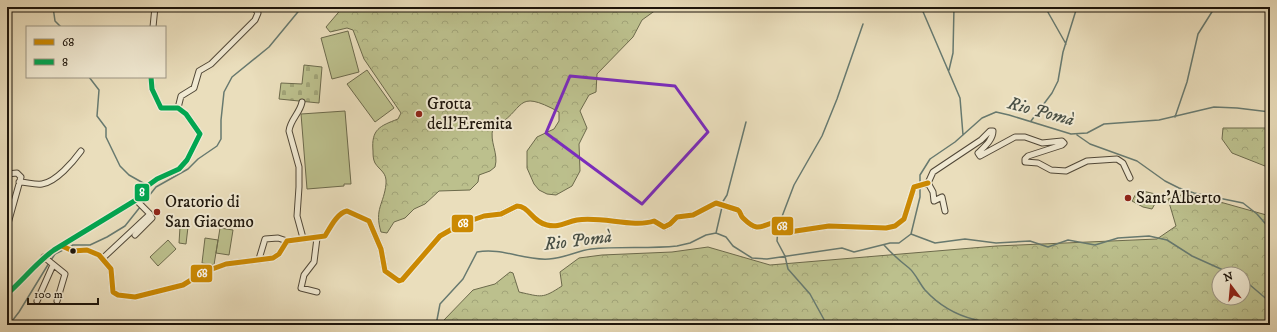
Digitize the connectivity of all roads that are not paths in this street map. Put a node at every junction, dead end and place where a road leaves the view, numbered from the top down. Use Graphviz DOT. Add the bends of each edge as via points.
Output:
graph roads {
  1 [pos="155,7"];
  2 [pos="254,7"];
  3 [pos="153,26"];
  4 [pos="151,78"];
  5 [pos="302,102"];
  6 [pos="178,108"];
  7 [pos="81,151"];
  8 [pos="7,174"];
  9 [pos="1130,178"];
  10 [pos="19,182"];
  11 [pos="926,183"];
  12 [pos="138,201"];
  13 [pos="944,211"];
  14 [pos="150,214"];
  15 [pos="7,226"];
  16 [pos="135,235"];
  17 [pos="303,238"];
  18 [pos="317,238"];
  19 [pos="287,241"];
  20 [pos="65,247"];
  21 [pos="103,258"];
  22 [pos="259,259"];
  23 [pos="49,262"];
  24 [pos="318,292"];
  25 [pos="7,294"];
  26 [pos="57,301"];
  27 [pos="37,302"];
  1 -- 3 [label="street"];
  2 -- 6 [label="street" via="258,13 255,20 211,64 199,71 194,88 182,95"];
  4 -- 6 [label="street" via="152,91 162,108"];
  5 -- 17 [label="street" via="289,131 298,167 297,216"];
  6 -- 12 [label="street" via="186,114 200,136 188,160 180,169 148,186"];
  7 -- 10 [label="street" via="49,182"];
  8 -- 10 [label="street" via="18,173"];
  9 -- 11 [label="street" via="1117,159 1087,161 1066,171 1051,170 1038,163 1026,162 1028,156 1062,145 1062,141 1042,143 1025,137 1015,137 980,156 978,154 993,134 990,131 981,140 933,172"];
  10 -- 15 [label="street"];
  11 -- 13 [label="street" via="933,192 934,201 942,197"];
  11 -- 18 [label="street" via="917,185 912,191 904,219 898,225 886,228 829,226 789,232 777,221 757,228 751,226 740,211 718,204 713,204 693,215 677,217 664,226 654,221 639,224 598,218 553,226 538,222 527,209 517,206 498,215 484,216 466,222 440,236 400,281 385,271 381,249 367,219 345,211 325,236"];
  12 -- 14 [label="street"];
  12 -- 20 [label="street" via="85,230"];
  14 -- 16 [label="street" via="150,221"];
  14 -- 21 [label="street"];
  17 -- 18 [label="street"];
  17 -- 19 [label="street"];
  18 -- 24 [label="street" via="314,262 304,275 301,288"];
  19 -- 22 [label="street" via="274,258"];
  19 -- 22 [label="street" via="278,238 265,239"];
  20 -- 21 [label="street" via="75,251 90,250"];
  20 -- 23 [label="street"];
  21 -- 22 [label="street" via="112,272 113,292 134,297 183,285 204,272 226,264"];
  23 -- 25 [label="street"];
  23 -- 26 [label="street" via="65,274"];
  23 -- 27 [label="street"];
}
